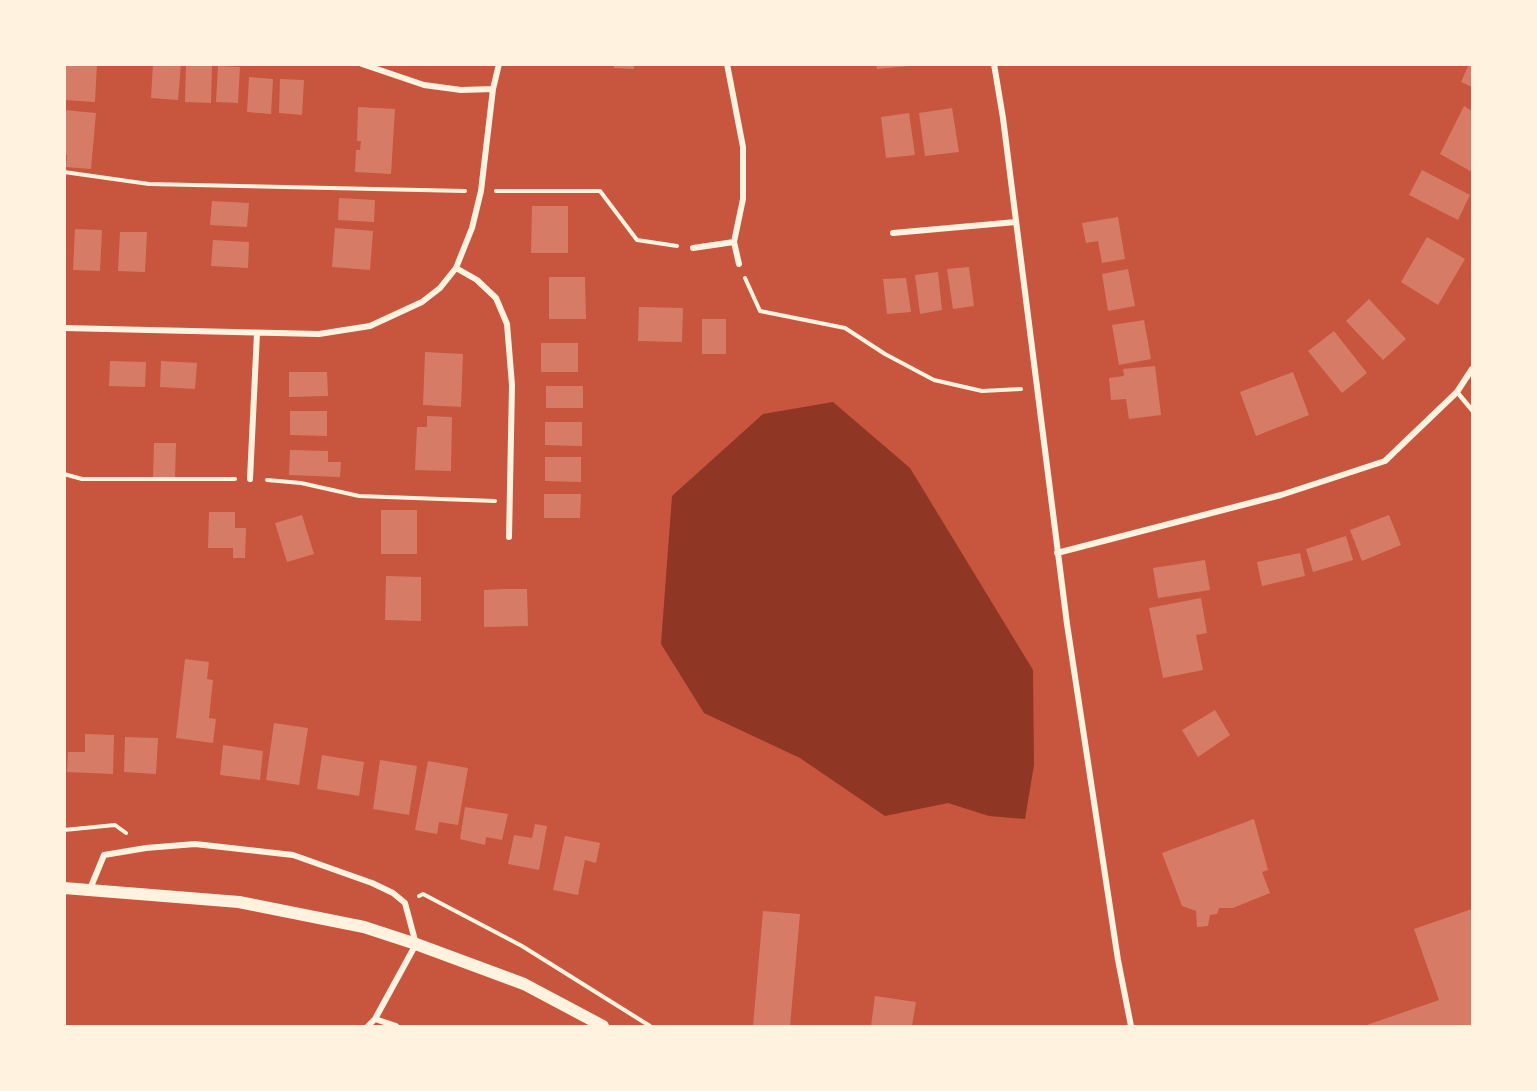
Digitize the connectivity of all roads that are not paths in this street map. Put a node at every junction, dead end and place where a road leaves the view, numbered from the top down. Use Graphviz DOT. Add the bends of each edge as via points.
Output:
graph roads {
  1 [pos="362,64"];
  2 [pos="499,64"];
  3 [pos="727,64"];
  4 [pos="994,64"];
  5 [pos="493,89"];
  6 [pos="1016,222"];
  7 [pos="893,233"];
  8 [pos="734,242"];
  9 [pos="693,248"];
  10 [pos="739,264"];
  11 [pos="456,268"];
  12 [pos="64,328"];
  13 [pos="257,333"];
  14 [pos="1473,369"];
  15 [pos="1457,392"];
  16 [pos="1473,410"];
  17 [pos="250,479"];
  18 [pos="509,537"];
  19 [pos="1057,552"];
  20 [pos="64,888"];
  21 [pos="90,889"];
  22 [pos="416,944"];
  23 [pos="375,1019"];
  24 [pos="368,1026"];
  25 [pos="396,1026"];
  26 [pos="603,1026"];
  27 [pos="1131,1026"];
  1 -- 5 [label="street" via="424,86"];
  2 -- 5 [label="street"];
  3 -- 8 [label="street" via="743,147 743,199"];
  4 -- 6 [label="street"];
  5 -- 11 [label="street" via="481,191"];
  6 -- 7 [label="street"];
  6 -- 19 [label="street"];
  8 -- 9 [label="street"];
  8 -- 10 [label="street"];
  11 -- 13 [label="street" via="422,302 370,326 319,334"];
  11 -- 18 [label="street" via="496,298 507,324 512,385"];
  12 -- 13 [label="street"];
  13 -- 17 [label="street"];
  14 -- 15 [label="street"];
  15 -- 16 [label="lane"];
  15 -- 19 [label="street" via="1385,461 1281,495"];
  19 -- 27 [label="street"];
  20 -- 21 [label="main road"];
  21 -- 22 [label="main road" via="239,902 364,927"];
  21 -- 22 [label="street" via="104,855 195,844 293,855 393,893 405,903"];
  22 -- 23 [label="street"];
  22 -- 26 [label="main road" via="524,984"];
  23 -- 24 [label="street"];
  23 -- 25 [label="street"];
}
